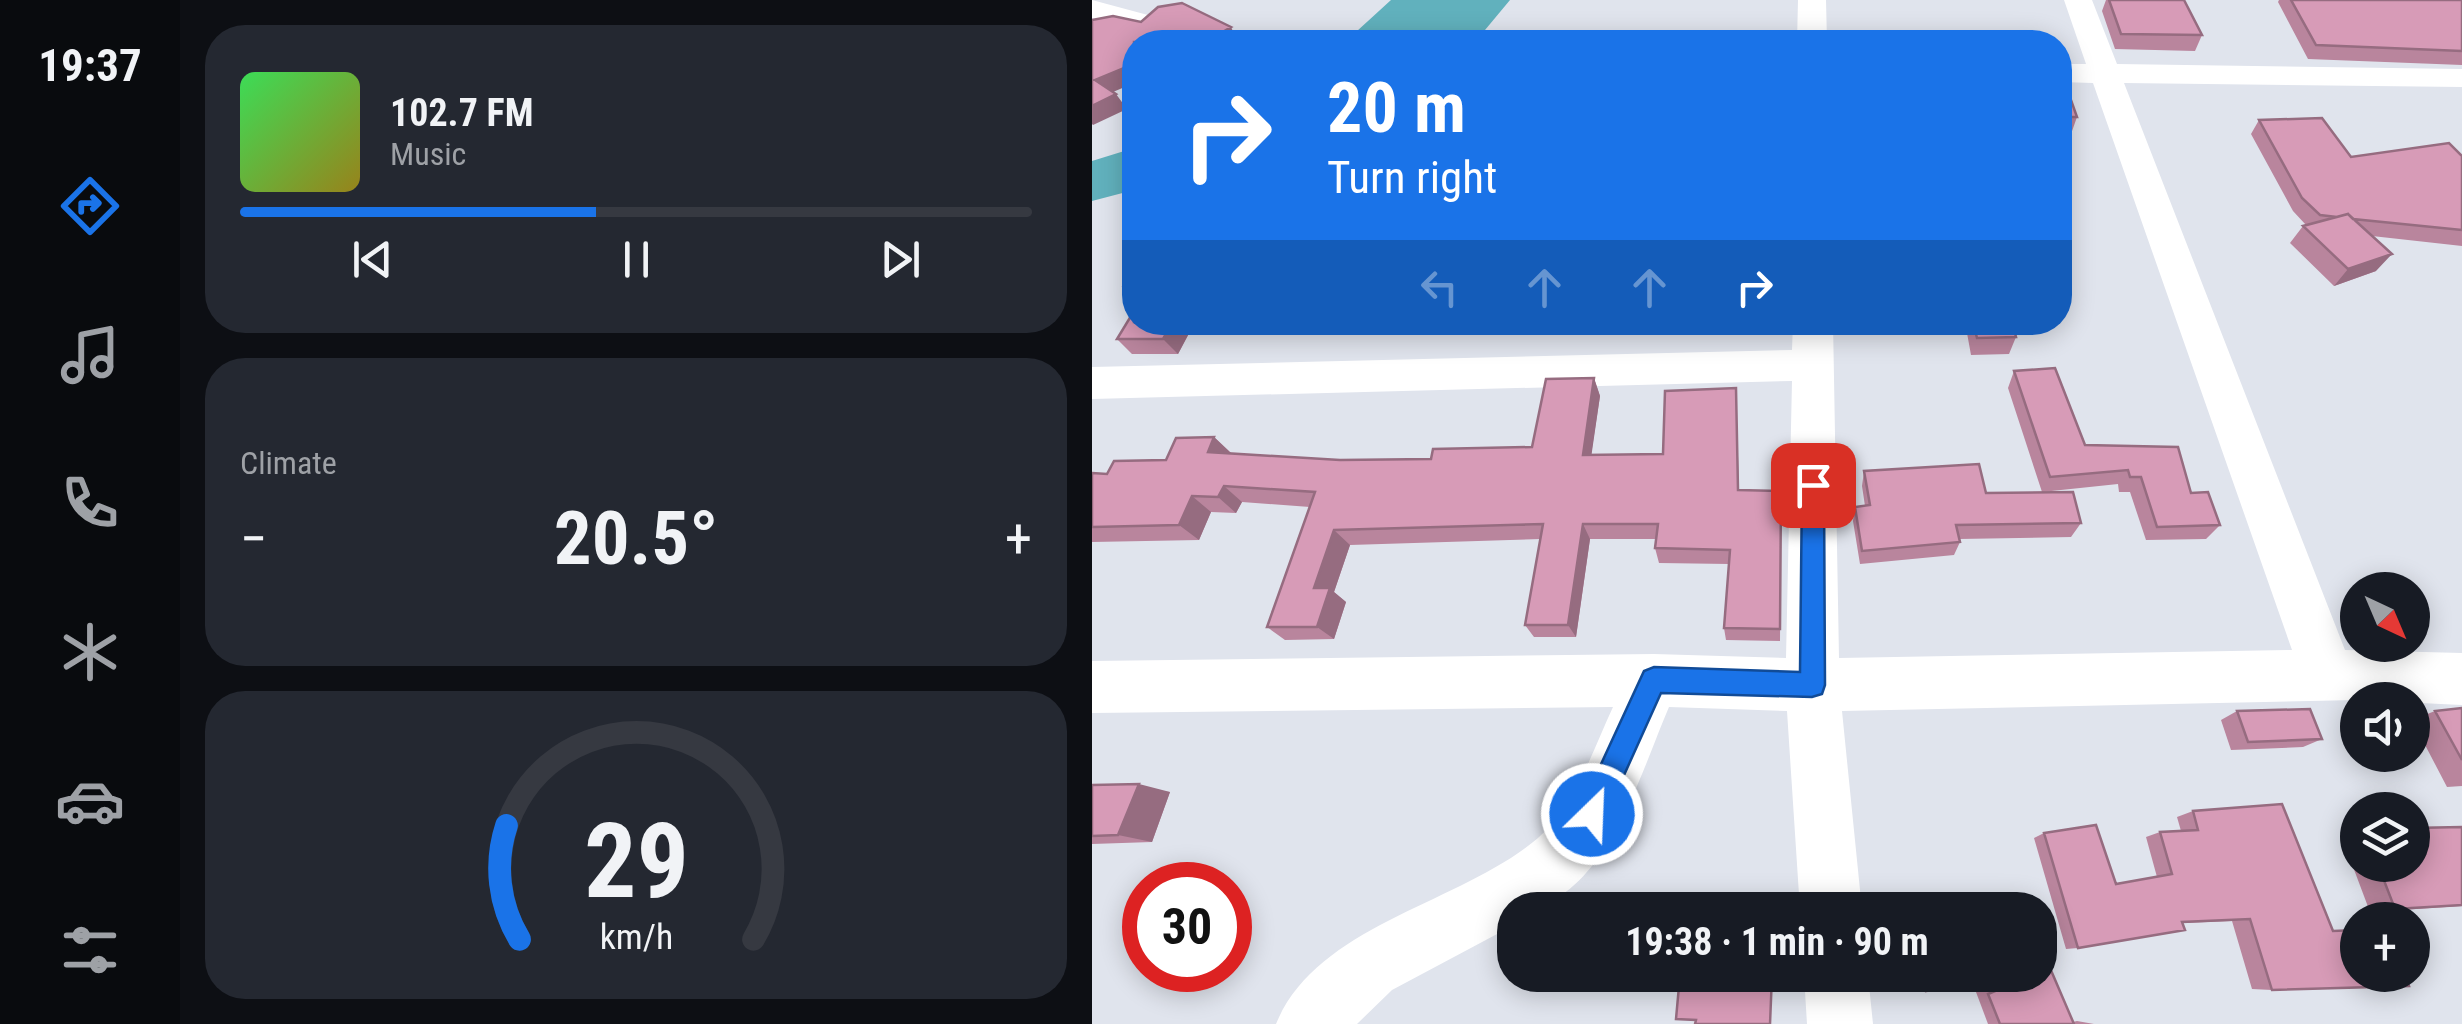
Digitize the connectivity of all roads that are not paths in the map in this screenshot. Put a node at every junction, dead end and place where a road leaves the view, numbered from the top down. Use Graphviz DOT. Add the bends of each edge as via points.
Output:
graph roads {
  1 [pos="1812,0"];
  2 [pos="2078,0"];
  3 [pos="1092,9"];
  4 [pos="1150,24"];
  5 [pos="1812,30"];
  6 [pos="2072,73"];
  7 [pos="2107,74"];
  8 [pos="2462,78"];
  9 [pos="1813,344"];
  10 [pos="1092,383"];
  11 [pos="2328,676"];
  12 [pos="2462,679"];
  13 [pos="1654,680"];
  14 [pos="1812,685"];
  15 [pos="1092,687"];
  16 [pos="1829,892"];
  17 [pos="1837,992"];
  18 [pos="1309,1024"];
  19 [pos="1840,1024"];
  1 -- 5 [label="street"];
  2 -- 7 [label="street"];
  3 -- 4 [label="street"];
  6 -- 7 [label="street"];
  7 -- 8 [label="street"];
  7 -- 11 [label="street"];
  9 -- 10 [label="street"];
  9 -- 14 [label="street"];
  11 -- 12 [label="street"];
  11 -- 14 [label="street"];
  13 -- 14 [label="street"];
  13 -- 15 [label="street"];
  13 -- 18 [label="street" via="1592,814 1561,858 1508,895 1369,966"];
  14 -- 16 [label="street"];
  17 -- 19 [label="street"];
}
